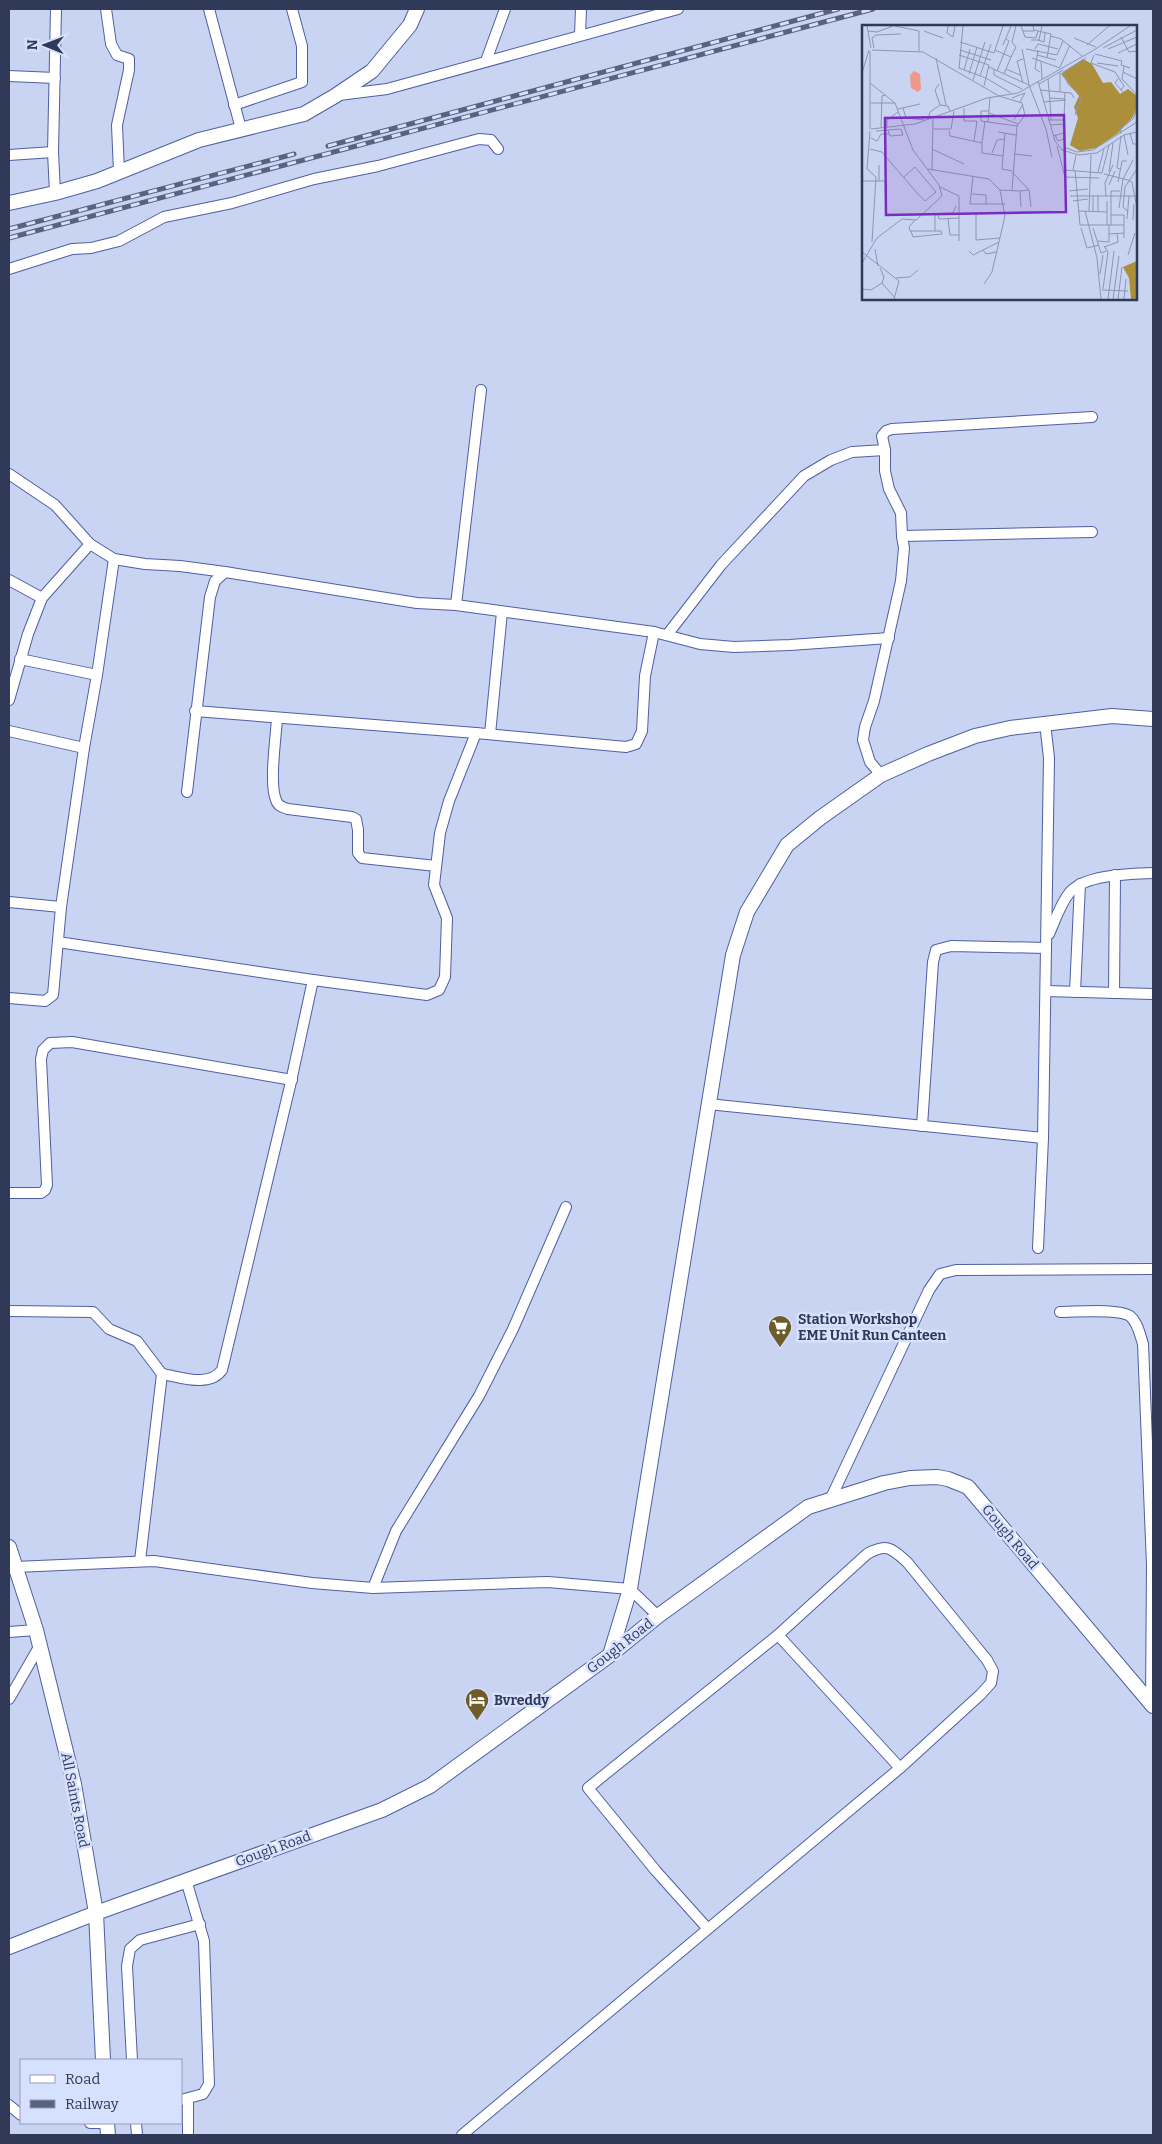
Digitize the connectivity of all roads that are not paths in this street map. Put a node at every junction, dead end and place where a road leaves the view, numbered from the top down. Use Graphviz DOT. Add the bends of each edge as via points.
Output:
graph roads {
  1 [pos="56,9"];
  2 [pos="106,9"];
  3 [pos="209,9"];
  4 [pos="292,9"];
  5 [pos="417,9"];
  6 [pos="505,9"];
  7 [pos="581,9"];
  8 [pos="678,9"];
  9 [pos="652,12"];
  10 [pos="580,35"];
  11 [pos="486,61"];
  12 [pos="9,76"];
  13 [pos="56,78"];
  14 [pos="335,96"];
  15 [pos="234,105"];
  16 [pos="241,129"];
  17 [pos="498,148"];
  18 [pos="53,152"];
  19 [pos="9,155"];
  20 [pos="119,172"];
  21 [pos="56,193"];
  22 [pos="9,203"];
  23 [pos="9,268"];
  24 [pos="481,390"];
  25 [pos="1092,418"];
  26 [pos="885,450"];
  27 [pos="9,474"];
  28 [pos="1092,532"];
  29 [pos="902,536"];
  30 [pos="90,544"];
  31 [pos="114,559"];
  32 [pos="225,572"];
  33 [pos="9,580"];
  34 [pos="42,598"];
  35 [pos="456,605"];
  36 [pos="502,612"];
  37 [pos="654,632"];
  38 [pos="667,635"];
  39 [pos="889,638"];
  40 [pos="20,659"];
  41 [pos="97,675"];
  42 [pos="9,700"];
  43 [pos="195,711"];
  44 [pos="277,718"];
  45 [pos="1153,719"];
  46 [pos="1045,723"];
  47 [pos="9,731"];
  48 [pos="476,733"];
  49 [pos="490,734"];
  50 [pos="84,748"];
  51 [pos="881,775"];
  52 [pos="187,792"];
  53 [pos="436,866"];
  54 [pos="1153,873"];
  55 [pos="1115,875"];
  56 [pos="1080,884"];
  57 [pos="9,902"];
  58 [pos="61,907"];
  59 [pos="58,942"];
  60 [pos="1046,944"];
  61 [pos="313,980"];
  62 [pos="1046,991"];
  63 [pos="1075,992"];
  64 [pos="1114,993"];
  65 [pos="1153,994"];
  66 [pos="9,998"];
  67 [pos="292,1080"];
  68 [pos="708,1104"];
  69 [pos="922,1126"];
  70 [pos="1043,1138"];
  71 [pos="9,1193"];
  72 [pos="566,1207"];
  73 [pos="1038,1248"];
  74 [pos="1153,1269"];
  75 [pos="9,1311"];
  76 [pos="1060,1312"];
  77 [pos="162,1374"];
  78 [pos="830,1500"];
  79 [pos="1152,1523"];
  80 [pos="9,1547"];
  81 [pos="140,1561"];
  82 [pos="1152,1565"];
  83 [pos="15,1567"];
  84 [pos="373,1588"];
  85 [pos="630,1589"];
  86 [pos="658,1616"];
  87 [pos="36,1630"];
  88 [pos="9,1632"];
  89 [pos="778,1635"];
  90 [pos="39,1648"];
  91 [pos="610,1655"];
  92 [pos="9,1700"];
  93 [pos="1152,1705"];
  94 [pos="900,1768"];
  95 [pos="186,1880"];
  96 [pos="96,1913"];
  97 [pos="200,1924"];
  98 [pos="708,1929"];
  99 [pos="9,1947"];
  100 [pos="104,2059"];
  101 [pos="132,2059"];
  102 [pos="184,2100"];
  103 [pos="9,2105"];
  104 [pos="20,2114"];
  105 [pos="188,2135"];
  106 [pos="462,2135"];
  1 -- 13 [label="street"];
  2 -- 20 [label="street" via="111,44 117,55 129,59 117,126"];
  3 -- 15 [label="street"];
  4 -- 15 [label="street" via="302,46 302,82"];
  5 -- 14 [label="street" via="410,25 372,71"];
  6 -- 11 [label="street"];
  7 -- 10 [label="street"];
  8 -- 9 [label="street"];
  9 -- 10 [label="street"];
  10 -- 11 [label="street"];
  11 -- 14 [label="street" via="387,89"];
  12 -- 13 [label="street"];
  13 -- 18 [label="street"];
  14 -- 16 [label="street" via="304,114"];
  15 -- 16 [label="street"];
  16 -- 20 [label="street" via="198,140"];
  17 -- 23 [label="street" via="492,140 480,139 314,179 232,203 164,218 119,241 72,249"];
  18 -- 19 [label="street"];
  18 -- 21 [label="street"];
  20 -- 21 [label="street"];
  21 -- 22 [label="street"];
  24 -- 35 [label="street"];
  25 -- 26 [label="street" via="892,429 882,436"];
  26 -- 29 [label="street" via="889,489 901,512"];
  26 -- 38 [label="street" via="852,452 804,476 720,565"];
  27 -- 30 [label="street" via="55,505"];
  28 -- 29 [label="street"];
  29 -- 39 [label="street" via="901,581"];
  30 -- 31 [label="street"];
  30 -- 34 [label="street"];
  31 -- 32 [label="street"];
  31 -- 41 [label="street"];
  32 -- 35 [label="street" via="417,603"];
  32 -- 43 [label="street" via="215,581 211,592"];
  33 -- 34 [label="street"];
  34 -- 40 [label="street"];
  35 -- 36 [label="street"];
  36 -- 37 [label="street"];
  36 -- 49 [label="street"];
  37 -- 38 [label="street"];
  37 -- 49 [label="street" via="645,676 642,731 636,744 626,747"];
  38 -- 39 [label="street" via="700,644 734,647"];
  39 -- 51 [label="street" via="864,740 870,762"];
  40 -- 41 [label="street"];
  40 -- 42 [label="street"];
  41 -- 50 [label="street"];
  43 -- 44 [label="street"];
  43 -- 52 [label="street"];
  44 -- 48 [label="street"];
  44 -- 53 [label="street" via="273,787 279,806 356,819 358,853 362,858"];
  45 -- 46 [label="street" via="1112,716"];
  46 -- 51 [label="street" via="975,736"];
  46 -- 60 [label="street" via="1049,758"];
  47 -- 50 [label="street"];
  48 -- 49 [label="street"];
  48 -- 53 [label="street" via="449,801 440,833"];
  50 -- 58 [label="street"];
  51 -- 68 [label="street" via="787,846 746,912 733,955"];
  53 -- 61 [label="street" via="434,885 447,918 445,977 439,990 427,995"];
  54 -- 55 [label="street"];
  55 -- 56 [label="street"];
  55 -- 64 [label="street"];
  56 -- 60 [label="street" via="1070,892 1060,908"];
  56 -- 63 [label="street"];
  57 -- 58 [label="street"];
  58 -- 59 [label="street"];
  59 -- 61 [label="street"];
  59 -- 66 [label="street" via="53,995 45,1001"];
  60 -- 62 [label="street"];
  60 -- 69 [label="street" via="951,946 936,950"];
  61 -- 67 [label="street"];
  62 -- 63 [label="street"];
  62 -- 70 [label="street"];
  63 -- 64 [label="street"];
  64 -- 65 [label="street"];
  67 -- 71 [label="street" via="72,1042 50,1043 43,1050 42,1059 47,1185 41,1193"];
  67 -- 77 [label="street" via="222,1370 210,1380"];
  68 -- 69 [label="street"];
  68 -- 85 [label="street"];
  69 -- 70 [label="street"];
  70 -- 73 [label="street"];
  72 -- 84 [label="street" via="513,1329 479,1396 396,1531"];
  74 -- 78 [label="street" via="956,1270 940,1274 929,1290"];
  75 -- 77 [label="street" via="93,1312 109,1329 137,1342"];
  76 -- 79 [label="street" via="1121,1312 1130,1316 1138,1326 1143,1344"];
  77 -- 81 [label="street"];
  78 -- 86 [label="street, Gough Road" via="808,1508"];
  78 -- 93 [label="street, Gough Road" via="910,1478 937,1477 968,1487"];
  79 -- 82 [label="street"];
  80 -- 83 [label="street, All Saints Road"];
  81 -- 83 [label="street"];
  81 -- 84 [label="street"];
  82 -- 93 [label="street"];
  83 -- 87 [label="street, All Saints Road"];
  84 -- 85 [label="street" via="548,1582"];
  85 -- 86 [label="street"];
  85 -- 91 [label="street"];
  86 -- 91 [label="street, Gough Road"];
  87 -- 88 [label="street"];
  87 -- 90 [label="street, All Saints Road"];
  89 -- 94 [label="street"];
  89 -- 94 [label="street" via="867,1554 886,1547 907,1562 987,1660 993,1672 991,1683 980,1695"];
  89 -- 98 [label="street" via="588,1788"];
  90 -- 92 [label="street"];
  90 -- 96 [label="street, All Saints Road" via="74,1784"];
  91 -- 95 [label="street, Gough Road" via="430,1786 382,1810"];
  94 -- 98 [label="street"];
  95 -- 96 [label="street, Gough Road"];
  95 -- 97 [label="street"];
  96 -- 99 [label="street, Gough Road"];
  96 -- 100 [label="street, All Saints Road"];
  97 -- 101 [label="street" via="140,1940 130,1949 127,1966"];
  97 -- 102 [label="street" via="204,1941 209,2084 203,2094"];
  98 -- 106 [label="street"];
  102 -- 105 [label="street"];
  103 -- 104 [label="street"];
}
